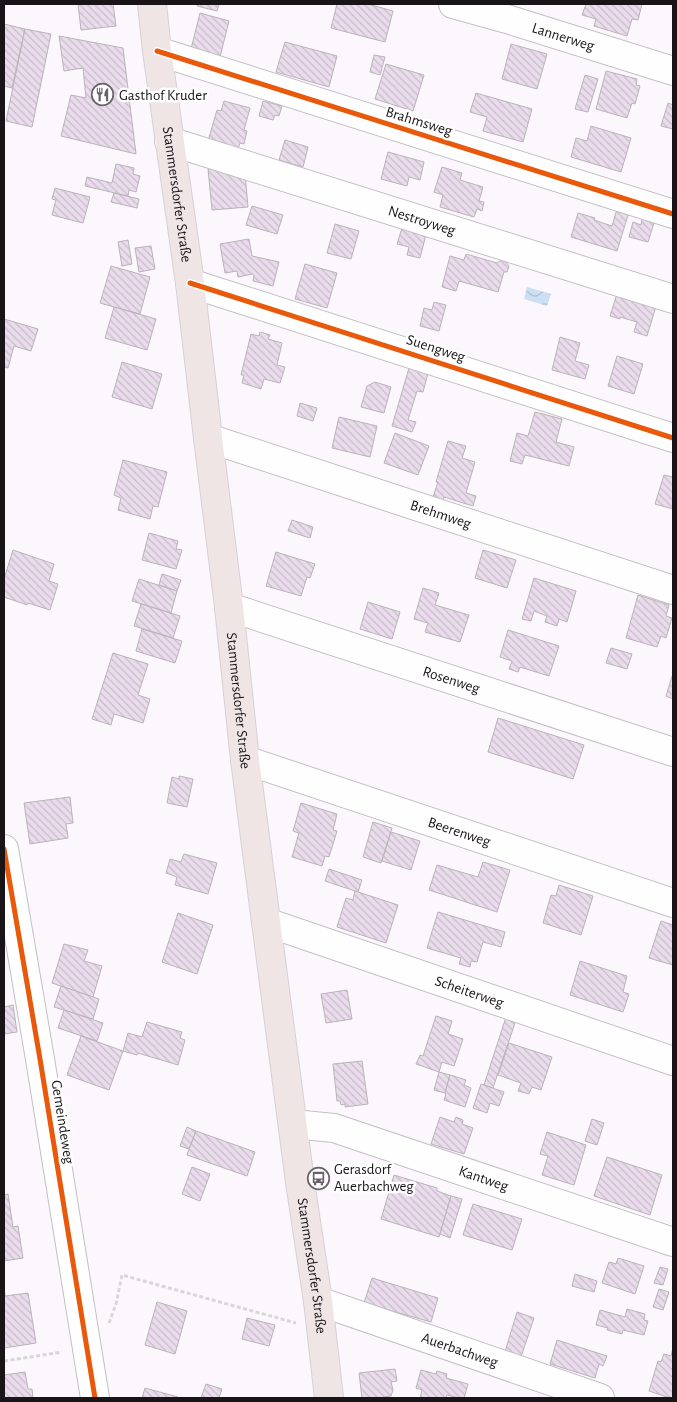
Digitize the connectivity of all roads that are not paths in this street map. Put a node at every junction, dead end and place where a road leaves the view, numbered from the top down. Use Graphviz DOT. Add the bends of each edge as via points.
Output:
graph roads {
  1 [pos="152,4"];
  2 [pos="453,4"];
  3 [pos="157,51"];
  4 [pos="673,71"];
  5 [pos="170,141"];
  6 [pos="673,214"];
  7 [pos="190,283"];
  8 [pos="673,299"];
  9 [pos="208,438"];
  10 [pos="673,438"];
  11 [pos="673,590"];
  12 [pos="229,607"];
  13 [pos="673,752"];
  14 [pos="245,760"];
  15 [pos="4,850"];
  16 [pos="673,903"];
  17 [pos="266,922"];
  18 [pos="673,1061"];
  19 [pos="293,1124"];
  20 [pos="673,1242"];
  21 [pos="318,1301"];
  22 [pos="95,1398"];
  23 [pos="329,1398"];
  24 [pos="600,1398"];
  1 -- 3 [label="main road, Stammersdorfer Straße"];
  2 -- 4 [label="street, Lannerweg"];
  3 -- 5 [label="main road, Stammersdorfer Straße"];
  3 -- 6 [label="street, Brahmsweg"];
  5 -- 7 [label="main road, Stammersdorfer Straße"];
  5 -- 8 [label="street, Nestroyweg"];
  7 -- 9 [label="main road, Stammersdorfer Straße"];
  7 -- 10 [label="street, Suengweg"];
  9 -- 11 [label="street, Brehmweg"];
  9 -- 12 [label="main road, Stammersdorfer Straße"];
  12 -- 13 [label="street, Rosenweg"];
  12 -- 14 [label="main road, Stammersdorfer Straße"];
  14 -- 16 [label="street, Beerenweg"];
  14 -- 17 [label="main road, Stammersdorfer Straße"];
  15 -- 22 [label="street, Gemeindeweg"];
  17 -- 18 [label="street, Scheiterweg"];
  17 -- 19 [label="main road, Stammersdorfer Straße"];
  19 -- 20 [label="street, Kantweg" via="334,1128"];
  19 -- 21 [label="main road, Stammersdorfer Straße"];
  21 -- 23 [label="main road, Stammersdorfer Straße"];
  21 -- 24 [label="street, Auerbachweg"];
}
